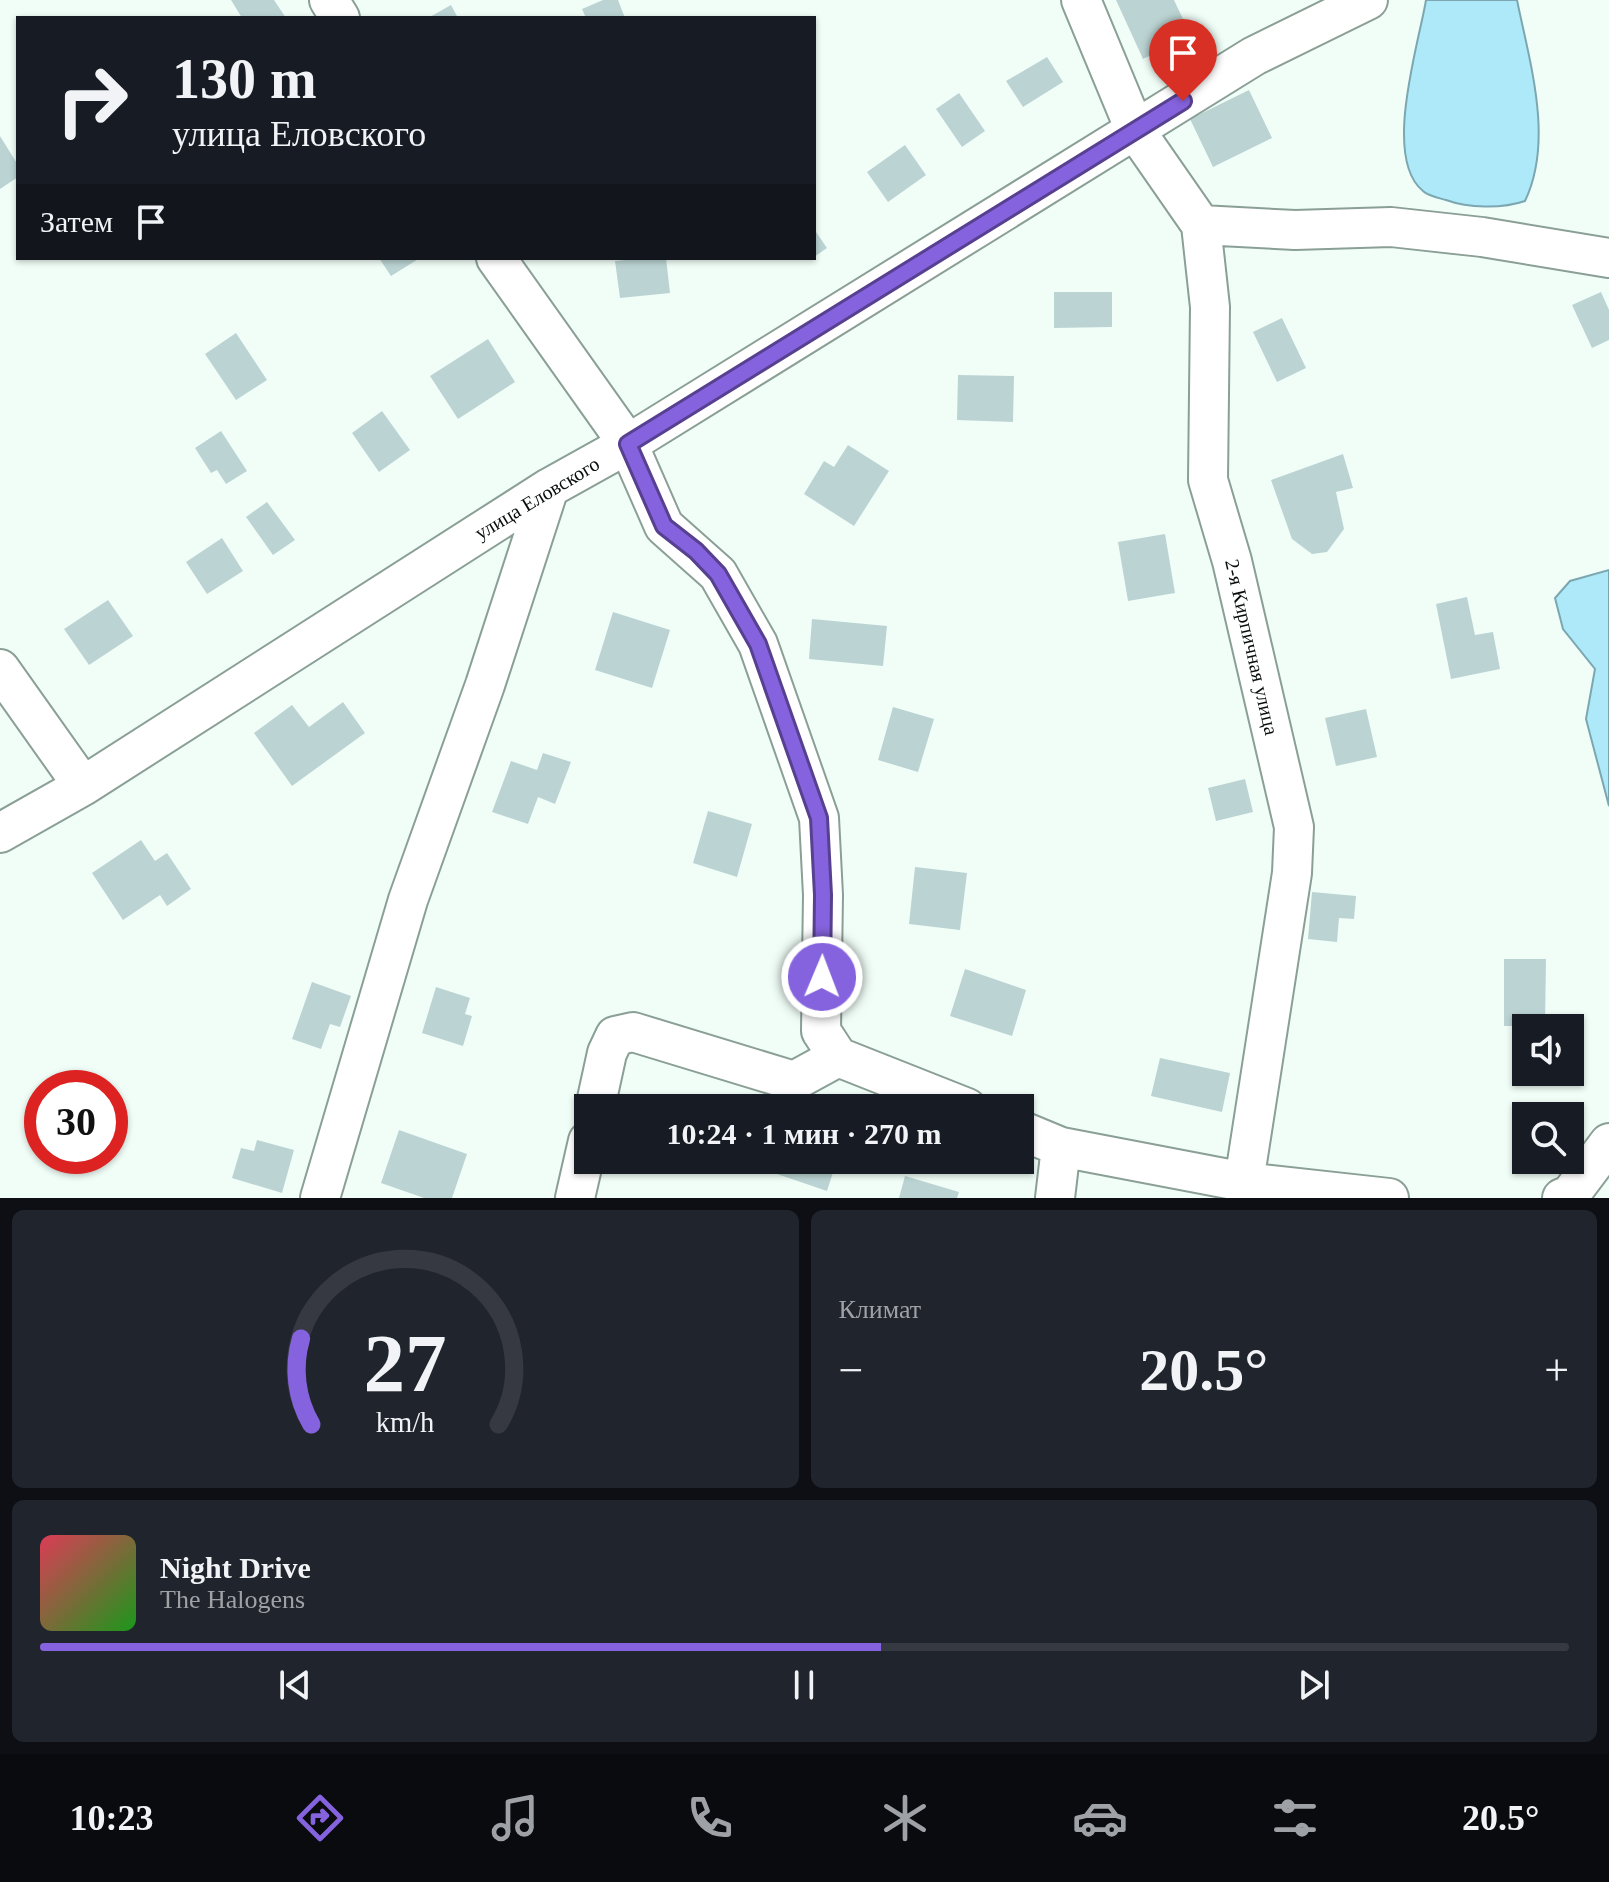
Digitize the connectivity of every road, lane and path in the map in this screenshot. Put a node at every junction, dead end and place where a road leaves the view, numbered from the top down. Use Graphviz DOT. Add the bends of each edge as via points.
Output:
graph roads {
  1 [pos="1081,0"];
  2 [pos="1368,0"];
  3 [pos="1135,130"];
  4 [pos="1201,225"];
  5 [pos="1609,258"];
  6 [pos="497,260"];
  7 [pos="628,444"];
  8 [pos="549,488"];
  9 [pos="0,669"];
  10 [pos="83,786"];
  11 [pos="0,833"];
  12 [pos="838,1057"];
  13 [pos="598,1094"];
  14 [pos="932,1094"];
  15 [pos="1034,1136"];
  16 [pos="1609,1143"];
  17 [pos="1061,1147"];
  18 [pos="580,1174"];
  19 [pos="1244,1182"];
  20 [pos="1609,1193"];
  21 [pos="1566,1196"];
  22 [pos="320,1198"];
  23 [pos="575,1198"];
  24 [pos="1055,1198"];
  25 [pos="1389,1198"];
  1 -- 3 [label="street, 2-я Кирпичная улица"];
  2 -- 3 [label="street, улица Еловского" via="1254,56"];
  3 -- 4 [label="street, 2-я Кирпичная улица"];
  3 -- 7 [label="street, улица Еловского"];
  4 -- 5 [label="street" via="1295,230 1391,227"];
  4 -- 19 [label="street, 2-я Кирпичная улица" via="1210,307 1208,480 1294,827 1292,873"];
  6 -- 7 [label="street"];
  7 -- 8 [label="street, улица Еловского"];
  7 -- 12 [label="street" via="664,526 718,574 758,644 819,818 821,1031"];
  8 -- 10 [label="street, улица Еловского"];
  8 -- 22 [label="street" via="408,900"];
  9 -- 10 [label="street"];
  10 -- 11 [label="street, улица Еловского"];
  12 -- 13 [label="street" via="794,1081 633,1032 615,1036"];
  12 -- 14 [label="street"];
  15 -- 17 [label="street"];
  16 -- 21 [label="street"];
  17 -- 19 [label="street"];
  17 -- 24 [label="street"];
  18 -- 23 [label="street"];
  19 -- 25 [label="street"];
  20 -- 21 [label="street"];
}
